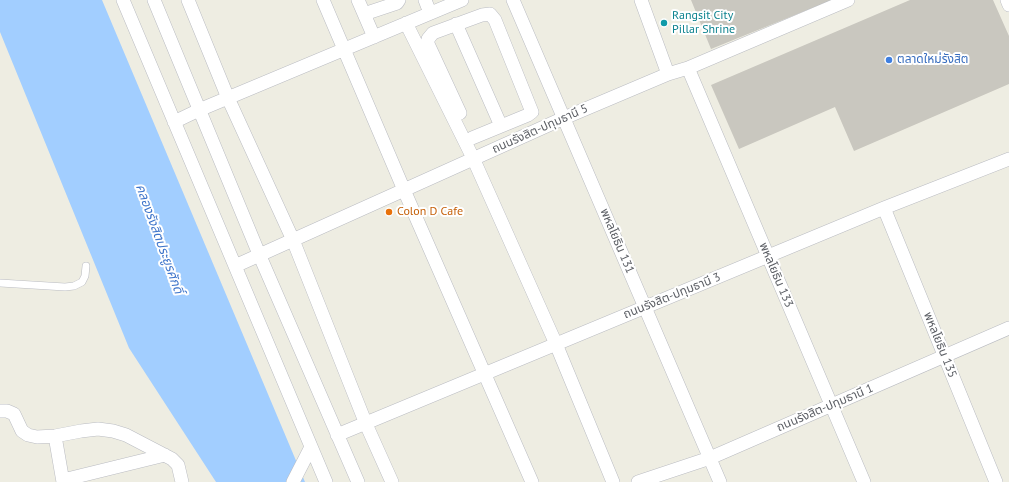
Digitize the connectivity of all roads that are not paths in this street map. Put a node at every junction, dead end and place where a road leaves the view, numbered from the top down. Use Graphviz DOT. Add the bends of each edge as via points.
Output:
graph roads {
  1 [pos="123,0"];
  2 [pos="188,0"];
  3 [pos="323,0"];
  4 [pos="358,0"];
  5 [pos="399,0"];
  6 [pos="425,0"];
  7 [pos="462,0"];
  8 [pos="513,0"];
  9 [pos="641,0"];
  10 [pos="848,0"];
  11 [pos="1007,0"];
  12 [pos="158,2"];
  13 [pos="1009,5"];
  14 [pos="364,14"];
  15 [pos="430,14"];
  16 [pos="406,24"];
  17 [pos="456,24"];
  18 [pos="374,37"];
  19 [pos="345,49"];
  20 [pos="688,68"];
  21 [pos="668,74"];
  22 [pos="228,98"];
  23 [pos="199,110"];
  24 [pos="564,118"];
  25 [pos="174,122"];
  26 [pos="501,126"];
  27 [pos="472,138"];
  28 [pos="477,157"];
  29 [pos="1009,159"];
  30 [pos="404,190"];
  31 [pos="884,208"];
  32 [pos="292,240"];
  33 [pos="259,254"];
  34 [pos="768,256"];
  35 [pos="86,266"];
  36 [pos="235,266"];
  37 [pos="0,283"];
  38 [pos="645,308"];
  39 [pos="1009,328"];
  40 [pos="556,344"];
  41 [pos="945,356"];
  42 [pos="485,373"];
  43 [pos="832,405"];
  44 [pos="0,411"];
  45 [pos="366,424"];
  46 [pos="337,435"];
  47 [pos="55,436"];
  48 [pos="311,447"];
  49 [pos="165,455"];
  50 [pos="710,458"];
  51 [pos="63,481"];
  52 [pos="182,482"];
  53 [pos="293,482"];
  54 [pos="326,482"];
  55 [pos="358,482"];
  56 [pos="392,482"];
  57 [pos="532,482"];
  58 [pos="613,482"];
  59 [pos="638,482"];
  60 [pos="720,482"];
  61 [pos="864,482"];
  62 [pos="996,482"];
  1 -- 25 [label="street"];
  2 -- 22 [label="street"];
  3 -- 19 [label="street"];
  4 -- 14 [label="street"];
  5 -- 14 [label="street" via="397,3"];
  6 -- 15 [label="street"];
  7 -- 15 [label="street"];
  8 -- 24 [label="street, พหลโยธิน 131"];
  9 -- 21 [label="street"];
  10 -- 20 [label="street, ถนนรังสิต-ปทุมธานี 5"];
  11 -- 13 [label="street"];
  12 -- 23 [label="street"];
  14 -- 18 [label="street"];
  15 -- 16 [label="street"];
  16 -- 18 [label="street"];
  16 -- 28 [label="street"];
  17 -- 26 [label="street"];
  17 -- 26 [label="street" via="490,14 495,20 532,112"];
  17 -- 27 [label="street" via="430,35 428,44"];
  18 -- 19 [label="street"];
  19 -- 22 [label="street"];
  19 -- 30 [label="street"];
  20 -- 21 [label="street, ถนนรังสิต-ปทุมธานี 5"];
  20 -- 34 [label="street, พหลโยธิน 133"];
  21 -- 24 [label="street, ถนนรังสิต-ปทุมธานี 5"];
  22 -- 23 [label="street"];
  22 -- 32 [label="street"];
  23 -- 25 [label="street"];
  23 -- 33 [label="street"];
  24 -- 28 [label="street, ถนนรังสิต-ปทุมธานี 5"];
  24 -- 38 [label="street, พหลโยธิน 131"];
  25 -- 36 [label="street"];
  26 -- 27 [label="street"];
  27 -- 28 [label="street"];
  28 -- 30 [label="street, ถนนรังสิต-ปทุมธานี 5"];
  28 -- 40 [label="street"];
  29 -- 31 [label="street, ถนนรังสิต-ปทุมธานี 3"];
  30 -- 32 [label="street, ถนนรังสิต-ปทุมธานี 5"];
  30 -- 42 [label="street"];
  31 -- 34 [label="street, ถนนรังสิต-ปทุมธานี 3"];
  31 -- 41 [label="street, พหลโยธิน 135"];
  32 -- 33 [label="street, ถนนรังสิต-ปทุมธานี 5"];
  32 -- 45 [label="street"];
  33 -- 36 [label="street, ถนนรังสิต-ปทุมธานี 5"];
  33 -- 46 [label="street"];
  34 -- 38 [label="street, ถนนรังสิต-ปทุมธานี 3"];
  34 -- 43 [label="street, พหลโยธิน 133"];
  35 -- 37 [label="lane" via="82,282 74,286"];
  36 -- 48 [label="street"];
  38 -- 40 [label="street, ถนนรังสิต-ปทุมธานี 3"];
  38 -- 50 [label="street, พหลโยธิน 131"];
  39 -- 41 [label="street, ถนนรังสิต-ปทุมธานี 1"];
  40 -- 42 [label="street, ถนนรังสิต-ปทุมธานี 3"];
  40 -- 58 [label="street"];
  41 -- 43 [label="street, ถนนรังสิต-ปทุมธานี 1"];
  41 -- 62 [label="street, พหลโยธิน 135"];
  42 -- 45 [label="street, ถนนรังสิต-ปทุมธานี 3"];
  42 -- 57 [label="street"];
  43 -- 50 [label="street, ถนนรังสิต-ปทุมธานี 1"];
  43 -- 61 [label="street, พหลโยธิน 133"];
  44 -- 47 [label="street" via="14,414 22,431 28,435"];
  45 -- 46 [label="street, ถนนรังสิต-ปทุมธานี 3"];
  45 -- 56 [label="street"];
  46 -- 55 [label="street"];
  47 -- 49 [label="street" via="98,429 113,431"];
  47 -- 51 [label="street"];
  48 -- 53 [label="street"];
  48 -- 54 [label="street"];
  49 -- 51 [label="street"];
  49 -- 52 [label="street" via="178,466"];
  50 -- 59 [label="street, ถนนรังสิต-ปทุมธานี 1"];
  50 -- 60 [label="street, พหลโยธิน 131"];
}
